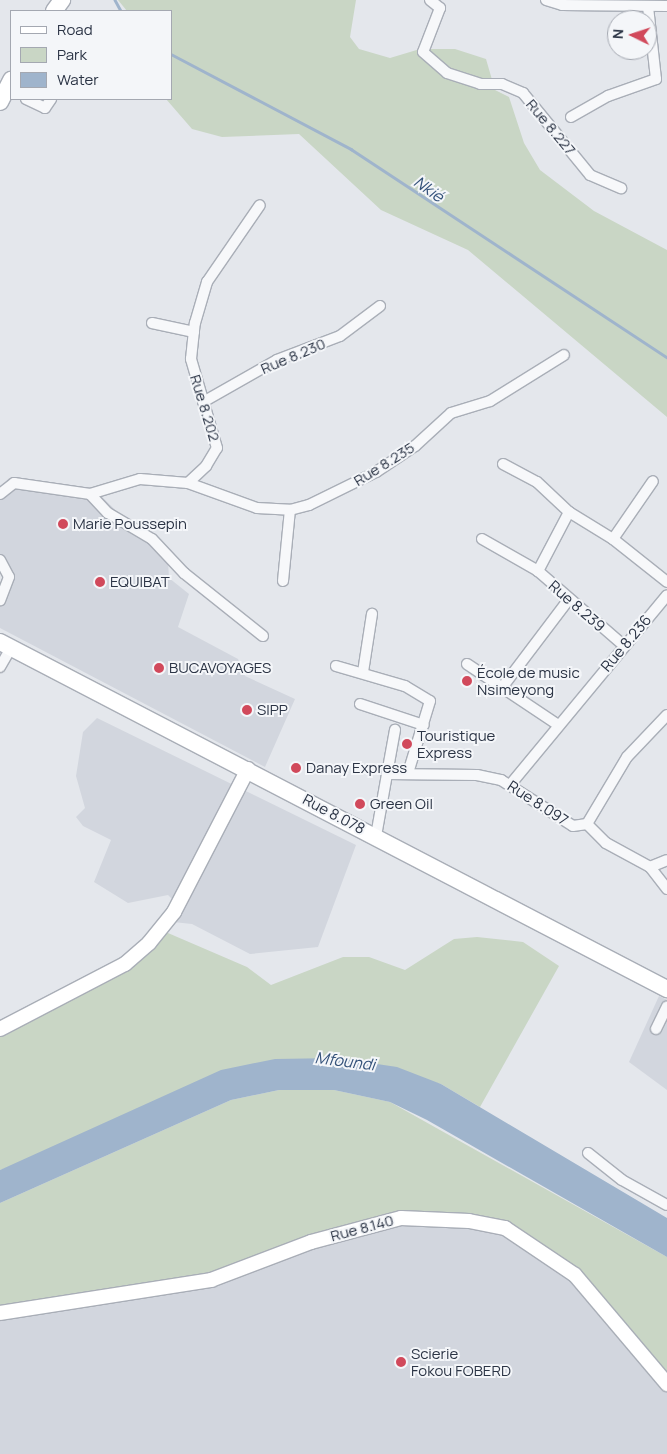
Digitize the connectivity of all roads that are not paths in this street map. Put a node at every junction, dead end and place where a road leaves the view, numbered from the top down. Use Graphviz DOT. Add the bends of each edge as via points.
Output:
graph roads {
  1 [pos="430,0"];
  2 [pos="546,0"];
  3 [pos="648,6"];
  4 [pos="667,6"];
  5 [pos="28,100"];
  6 [pos="50,100"];
  7 [pos="571,117"];
  8 [pos="621,188"];
  9 [pos="260,205"];
  10 [pos="380,306"];
  11 [pos="152,323"];
  12 [pos="194,332"];
  13 [pos="564,355"];
  14 [pos="203,402"];
  15 [pos="504,464"];
  16 [pos="653,481"];
  17 [pos="188,483"];
  18 [pos="0,494"];
  19 [pos="90,494"];
  20 [pos="290,510"];
  21 [pos="569,512"];
  22 [pos="613,539"];
  23 [pos="482,540"];
  24 [pos="0,560"];
  25 [pos="538,571"];
  26 [pos="283,581"];
  27 [pos="667,582"];
  28 [pos="667,595"];
  29 [pos="569,599"];
  30 [pos="0,600"];
  31 [pos="372,614"];
  32 [pos="263,636"];
  33 [pos="622,644"];
  34 [pos="6,645"];
  35 [pos="467,664"];
  36 [pos="336,666"];
  37 [pos="0,667"];
  38 [pos="363,672"];
  39 [pos="504,685"];
  40 [pos="360,704"];
  41 [pos="667,715"];
  42 [pos="424,725"];
  43 [pos="558,725"];
  44 [pos="395,730"];
  45 [pos="248,769"];
  46 [pos="408,773"];
  47 [pos="387,774"];
  48 [pos="510,785"];
  49 [pos="587,824"];
  50 [pos="376,836"];
  51 [pos="667,860"];
  52 [pos="650,868"];
  53 [pos="667,889"];
  54 [pos="667,989"];
  55 [pos="667,1006"];
  56 [pos="656,1029"];
  57 [pos="0,1030"];
  58 [pos="588,1153"];
  59 [pos="667,1205"];
  60 [pos="0,1313"];
  61 [pos="667,1384"];
  1 -- 8 [label="street, Rue 8.227" via="440,8 423,52 447,73 480,84 502,84 523,93 590,175"];
  2 -- 3 [label="street" via="562,5"];
  3 -- 4 [label="street"];
  3 -- 7 [label="street" via="656,79 608,96"];
  5 -- 6 [label="street" via="45,108"];
  9 -- 12 [label="street, Rue 8.202" via="207,282"];
  10 -- 14 [label="street, Rue 8.230" via="340,336 277,360"];
  11 -- 12 [label="street"];
  12 -- 14 [label="street, Rue 8.202" via="191,359"];
  13 -- 20 [label="street, Rue 8.235" via="490,402 451,413 415,446 376,472"];
  14 -- 17 [label="street, Rue 8.202" via="217,448"];
  15 -- 21 [label="street" via="537,482"];
  16 -- 22 [label="street"];
  17 -- 19 [label="street" via="140,479"];
  17 -- 20 [label="street, Rue 8.235" via="257,508"];
  18 -- 19 [label="street" via="14,483"];
  19 -- 32 [label="street" via="108,513 152,538 184,573"];
  20 -- 26 [label="street"];
  21 -- 22 [label="street"];
  21 -- 25 [label="street, Rue 8.239"];
  22 -- 27 [label="street"];
  23 -- 25 [label="street"];
  24 -- 30 [label="street" via="9,577"];
  25 -- 29 [label="street, Rue 8.239"];
  28 -- 33 [label="street, Rue 8.236"];
  29 -- 33 [label="street, Rue 8.239"];
  29 -- 39 [label="street"];
  31 -- 38 [label="street"];
  33 -- 43 [label="street, Rue 8.236"];
  34 -- 37 [label="street"];
  34 -- 45 [label="highway, Rue 8.078"];
  35 -- 39 [label="street"];
  36 -- 38 [label="street"];
  38 -- 42 [label="street" via="427,698 431,706"];
  39 -- 43 [label="street"];
  40 -- 42 [label="street"];
  41 -- 49 [label="street" via="627,757"];
  42 -- 46 [label="street"];
  43 -- 48 [label="street, Rue 8.236"];
  44 -- 47 [label="street"];
  45 -- 50 [label="highway, Rue 8.078"];
  45 -- 57 [label="main road" via="174,912 149,943 125,964"];
  46 -- 47 [label="street, Rue 8.097"];
  46 -- 48 [label="street, Rue 8.097" via="477,775"];
  47 -- 50 [label="street"];
  48 -- 49 [label="street, Rue 8.097" via="573,826"];
  49 -- 52 [label="street, Rue 8.097" via="606,843"];
  50 -- 54 [label="highway, Rue 8.078"];
  51 -- 52 [label="street"];
  52 -- 53 [label="street, Rue 8.097"];
  55 -- 56 [label="street"];
  58 -- 59 [label="street" via="622,1180"];
  60 -- 61 [label="main road, Rue 8.140" via="211,1280 311,1242 401,1218 459,1220 505,1228 575,1275"];
}
